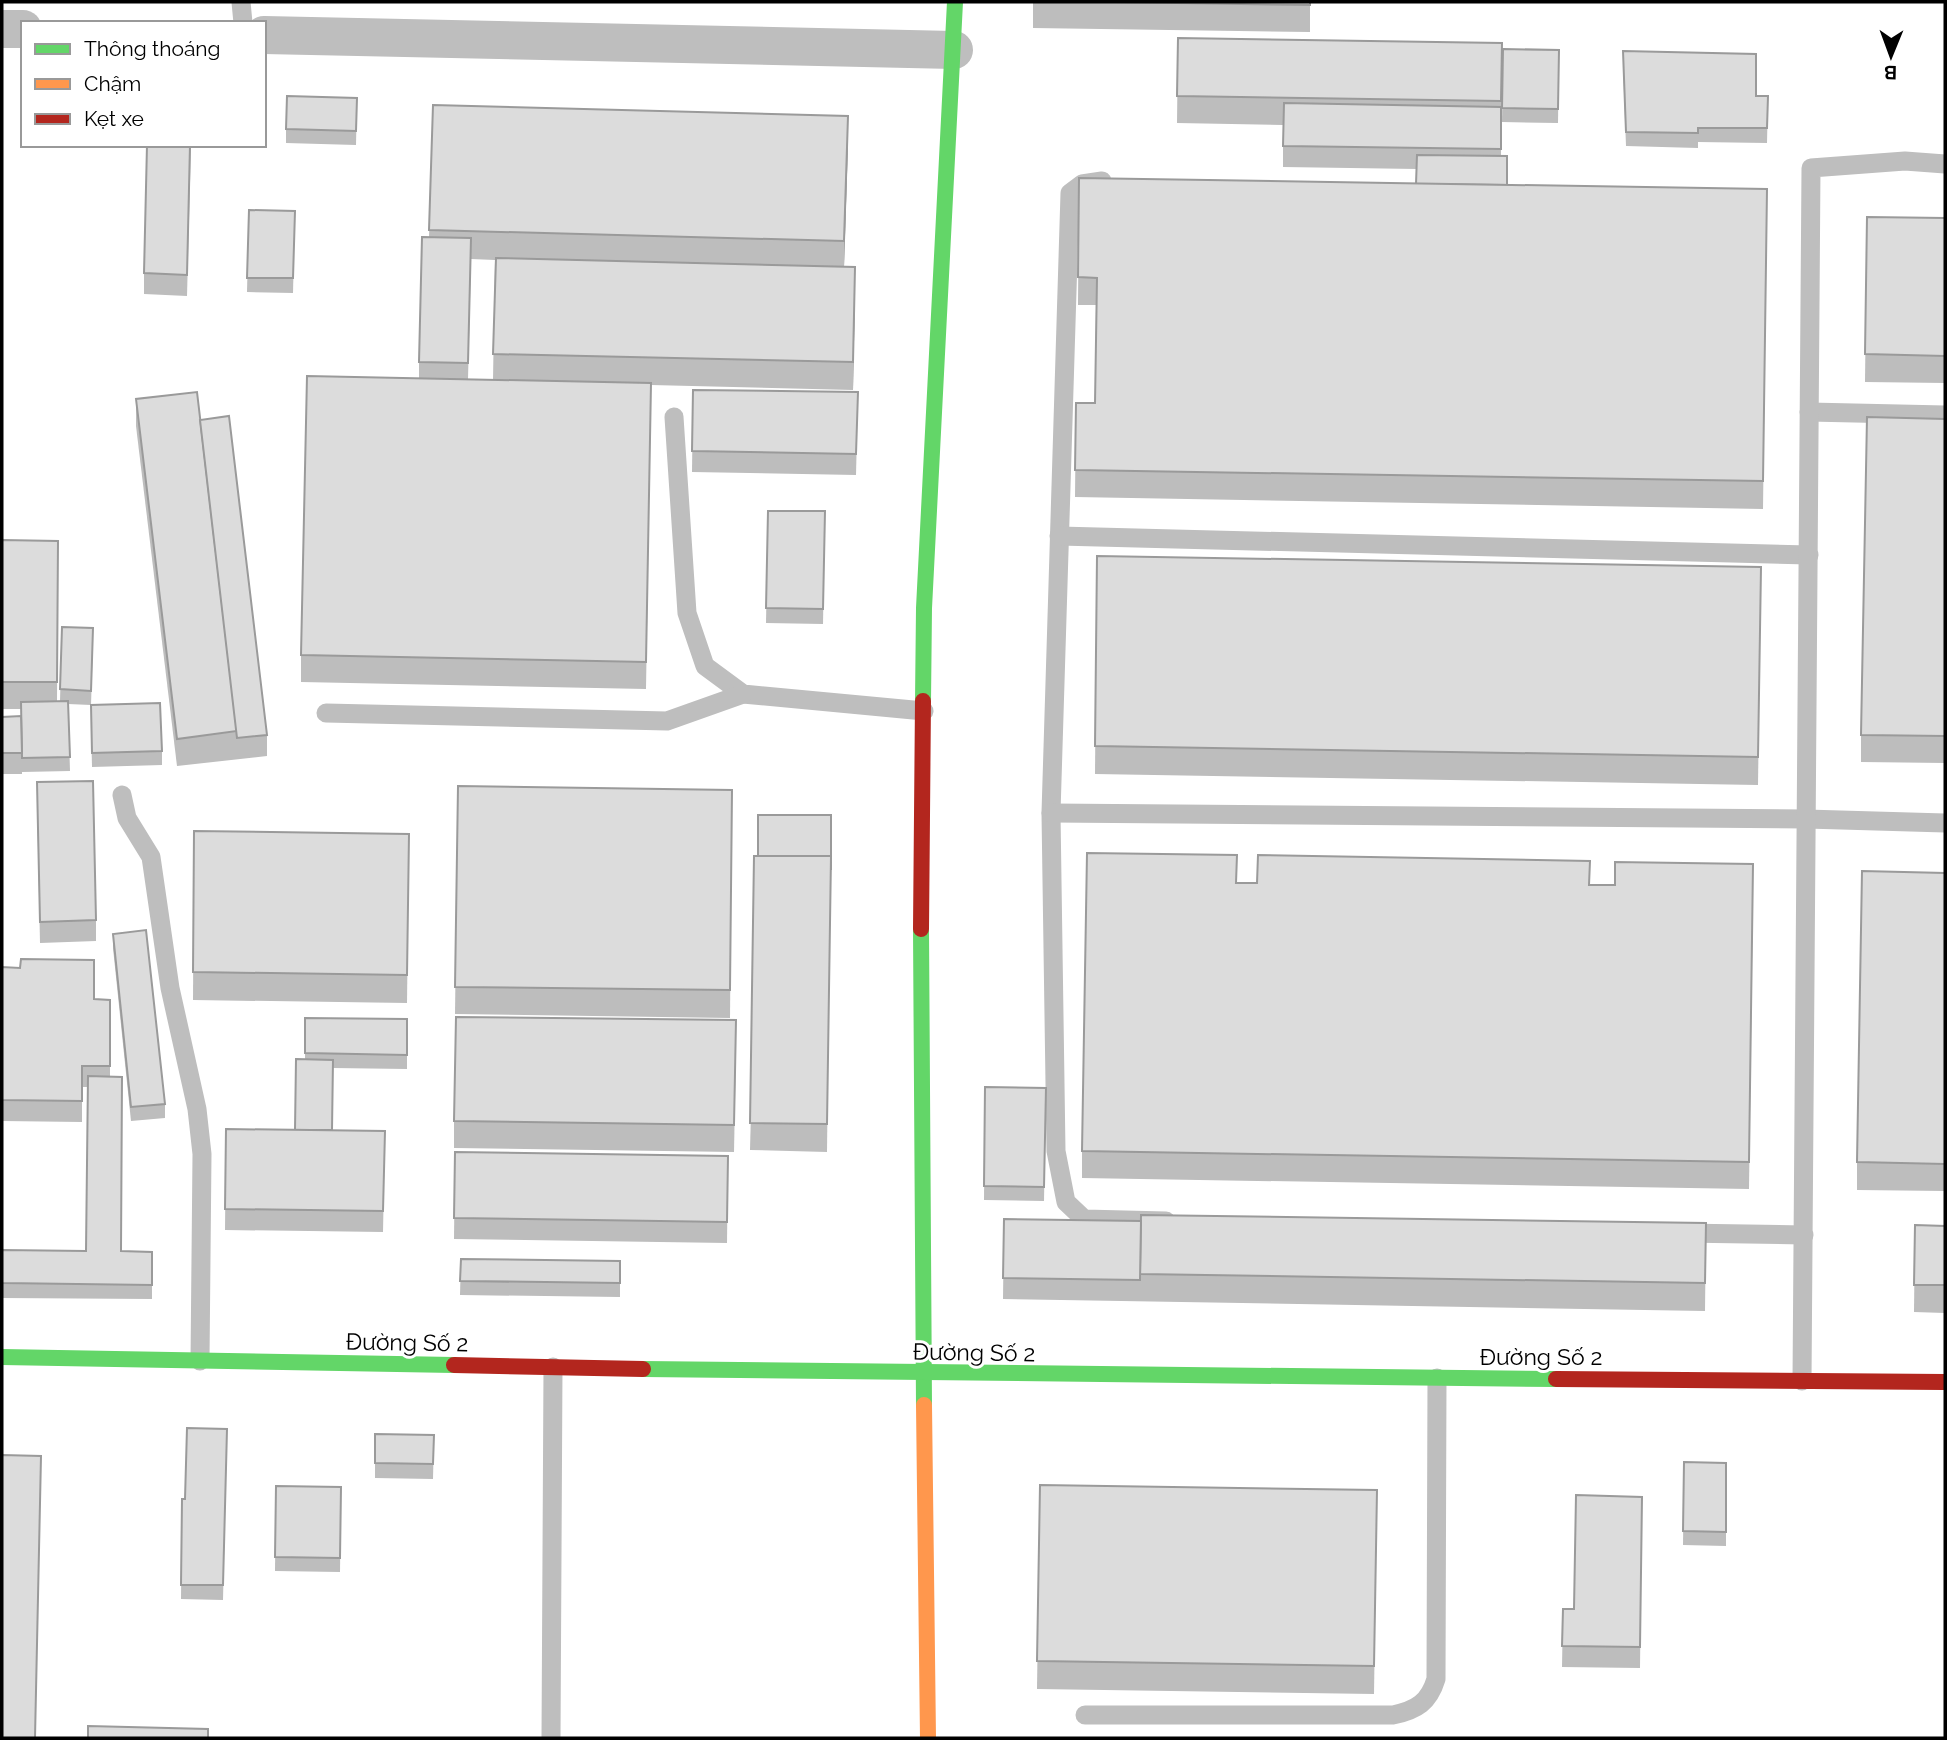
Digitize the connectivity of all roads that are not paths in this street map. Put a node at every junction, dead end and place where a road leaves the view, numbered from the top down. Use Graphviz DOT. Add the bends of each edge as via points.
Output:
graph roads {
  1 [pos="241,2"];
  2 [pos="955,2"];
  3 [pos="243,21"];
  4 [pos="2,29"];
  5 [pos="21,29"];
  6 [pos="266,35"];
  7 [pos="954,50"];
  8 [pos="1945,164"];
  9 [pos="1120,182"];
  10 [pos="1809,412"];
  11 [pos="1945,415"];
  12 [pos="674,417"];
  13 [pos="1059,536"];
  14 [pos="1809,555"];
  15 [pos="743,694"];
  16 [pos="924,711"];
  17 [pos="326,713"];
  18 [pos="122,794"];
  19 [pos="1051,813"];
  20 [pos="1806,819"];
  21 [pos="1945,823"];
  22 [pos="1181,1221"];
  23 [pos="1665,1232"];
  24 [pos="1804,1235"];
  25 [pos="2,1357"];
  26 [pos="200,1361"];
  27 [pos="553,1367"];
  28 [pos="922,1374"];
  29 [pos="1437,1378"];
  30 [pos="1802,1381"];
  31 [pos="1945,1382"];
  32 [pos="1085,1715"];
  33 [pos="551,1738"];
  34 [pos="928,1738"];
  1 -- 3 [label="lane"];
  2 -- 7 [label="street"];
  4 -- 5 [label="street"];
  6 -- 7 [label="street"];
  7 -- 16 [label="street" via="924,608"];
  8 -- 10 [label="lane" via="1905,161 1811,169"];
  9 -- 13 [label="lane" via="1093,181 1070,193"];
  10 -- 11 [label="lane"];
  10 -- 14 [label="lane"];
  12 -- 15 [label="lane" via="687,613 705,666"];
  13 -- 14 [label="lane"];
  13 -- 19 [label="lane"];
  14 -- 20 [label="lane"];
  15 -- 16 [label="lane"];
  15 -- 17 [label="lane" via="667,721"];
  16 -- 28 [label="street"];
  18 -- 26 [label="lane" via="127,818 151,857 170,988 197,1109 202,1154"];
  19 -- 20 [label="lane"];
  19 -- 22 [label="lane" via="1056,1152 1066,1202 1084,1219"];
  20 -- 21 [label="lane"];
  20 -- 24 [label="lane"];
  23 -- 24 [label="lane"];
  24 -- 30 [label="lane"];
  25 -- 26 [label="street, Đường Số 2"];
  26 -- 27 [label="street, Đường Số 2"];
  27 -- 28 [label="street, Đường Số 2"];
  27 -- 33 [label="lane"];
  28 -- 29 [label="street, Đường Số 2"];
  28 -- 34 [label="street"];
  29 -- 30 [label="street, Đường Số 2"];
  29 -- 32 [label="lane" via="1437,1679 1426,1701 1393,1715"];
  30 -- 31 [label="street, Đường Số 2"];
}
